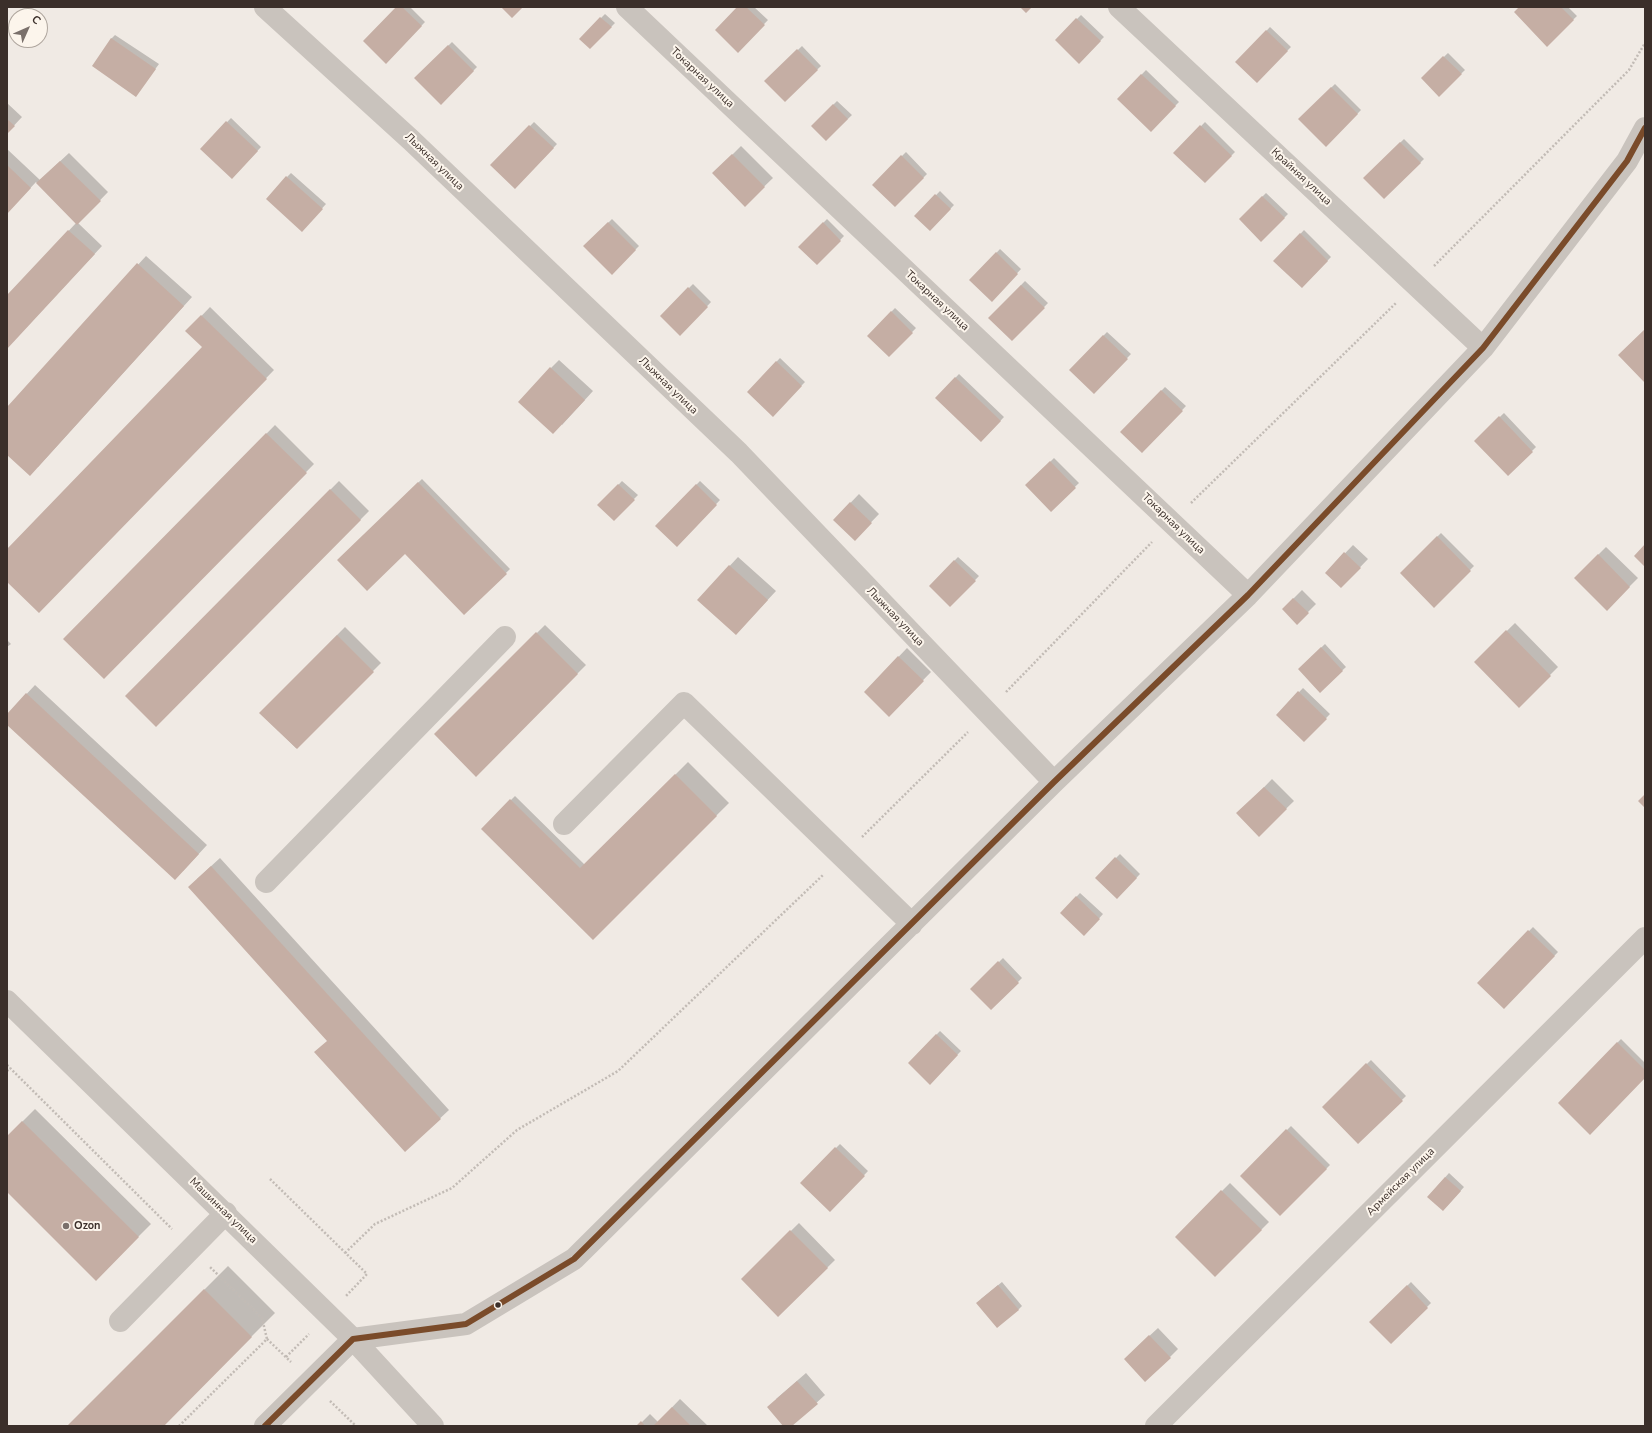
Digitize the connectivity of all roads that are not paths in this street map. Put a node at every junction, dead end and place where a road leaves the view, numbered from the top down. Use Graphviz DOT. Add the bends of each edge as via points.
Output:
graph roads {
  1 [pos="265,7"];
  2 [pos="627,7"];
  3 [pos="1119,7"];
  4 [pos="1645,128"];
  5 [pos="1483,348"];
  6 [pos="1248,595"];
  7 [pos="505,637"];
  8 [pos="1054,782"];
  9 [pos="564,824"];
  10 [pos="266,882"];
  11 [pos="912,924"];
  12 [pos="1645,938"];
  13 [pos="7,1001"];
  14 [pos="226,1213"];
  15 [pos="120,1321"];
  16 [pos="354,1339"];
  17 [pos="265,1426"];
  18 [pos="434,1426"];
  19 [pos="1156,1426"];
  1 -- 8 [label="street, Лыжная улица" via="411,140 739,454"];
  2 -- 6 [label="street, Токарная улица"];
  3 -- 5 [label="street, Крайняя улица"];
  4 -- 5 [label="street" via="1627,161"];
  5 -- 6 [label="street"];
  6 -- 8 [label="street"];
  7 -- 10 [label="street"];
  8 -- 11 [label="street"];
  9 -- 11 [label="street" via="684,702"];
  11 -- 16 [label="street" via="574,1259 466,1324"];
  12 -- 19 [label="street, Армейская улица"];
  13 -- 14 [label="street, Машинная улица"];
  14 -- 15 [label="street"];
  14 -- 16 [label="street, Машинная улица"];
  16 -- 17 [label="street"];
  16 -- 18 [label="street, Машинная улица"];
}
